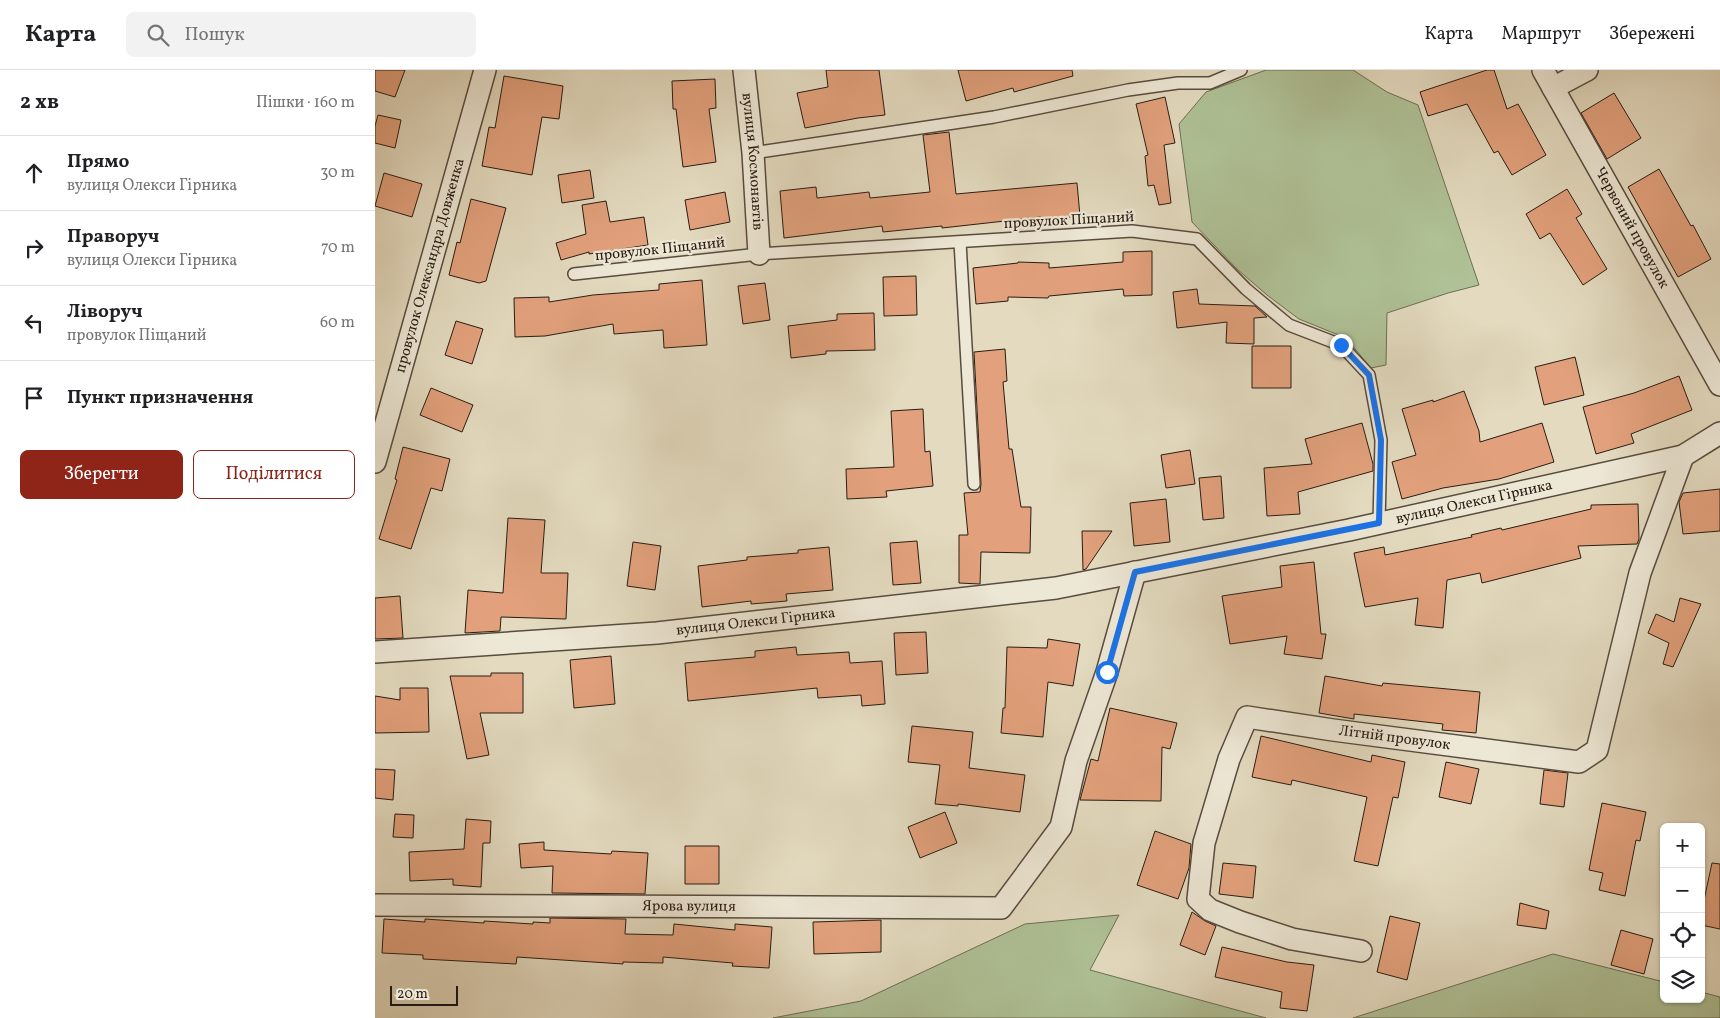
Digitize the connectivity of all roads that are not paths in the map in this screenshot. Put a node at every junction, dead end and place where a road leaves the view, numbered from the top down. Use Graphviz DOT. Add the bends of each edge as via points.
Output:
graph roads {
  1 [pos="485,70"];
  2 [pos="744,70"];
  3 [pos="1241,70"];
  4 [pos="1587,70"];
  5 [pos="1549,79"];
  6 [pos="753,154"];
  7 [pos="960,242"];
  8 [pos="759,254"];
  9 [pos="574,274"];
  10 [pos="1720,385"];
  11 [pos="1720,433"];
  12 [pos="379,435"];
  13 [pos="1683,456"];
  14 [pos="375,462"];
  15 [pos="974,484"];
  16 [pos="1379,523"];
  17 [pos="1135,572"];
  18 [pos="375,652"];
  19 [pos="375,905"];
  20 [pos="1361,951"];
  1 -- 12 [label="street, провулок Олександра Довженка"];
  2 -- 6 [label="street, вулиця Космонавтів"];
  3 -- 6 [label="lane" via="1209,83 1178,83 1128,90 994,117"];
  4 -- 5 [label="street"];
  5 -- 10 [label="street, Червоний провулок"];
  6 -- 8 [label="street, вулиця Космонавтів"];
  7 -- 8 [label="lane, провулок Піщаний"];
  7 -- 15 [label="lane"];
  7 -- 16 [label="lane, провулок Піщаний" via="1131,231 1197,239 1246,289 1289,325 1341,345 1369,375 1381,440"];
  8 -- 9 [label="lane, провулок Піщаний"];
  11 -- 13 [label="street, вулиця Олекси Гірника"];
  12 -- 14 [label="street, провулок Олександра Довженка"];
  13 -- 16 [label="street, вулиця Олекси Гірника"];
  13 -- 20 [label="street, Літній провулок" via="1640,573 1597,750 1579,762 1247,717 1229,759 1204,843 1198,899 1210,910 1293,939"];
  16 -- 17 [label="street, вулиця Олекси Гірника"];
  17 -- 18 [label="street, вулиця Олекси Гірника" via="1056,588 657,633"];
  17 -- 19 [label="street, Ярова вулиця" via="1107,672 1076,761 1061,828 1001,908"];
}
